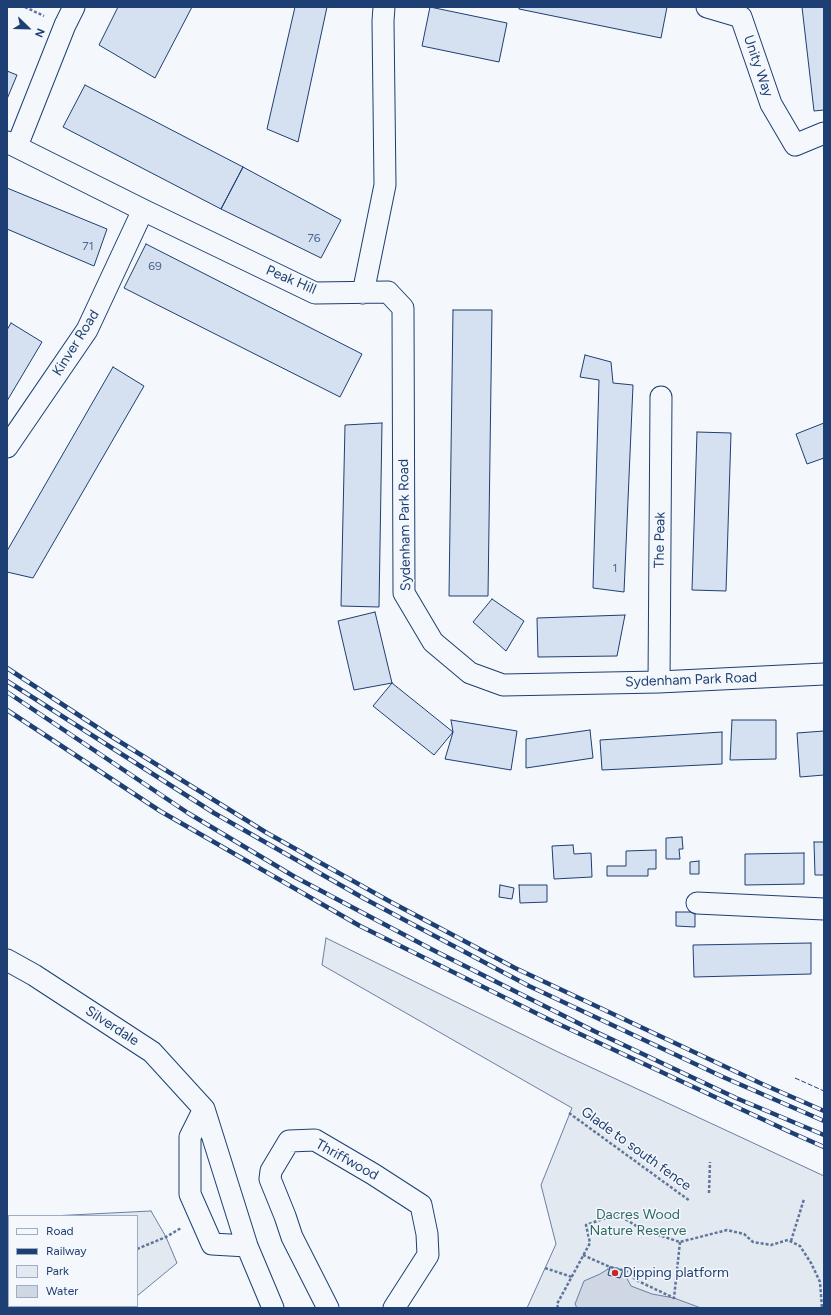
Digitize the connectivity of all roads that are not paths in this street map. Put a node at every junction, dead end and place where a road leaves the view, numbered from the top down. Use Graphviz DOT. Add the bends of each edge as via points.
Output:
graph roads {
  1 [pos="74,7"];
  2 [pos="384,7"];
  3 [pos="707,7"];
  4 [pos="824,132"];
  5 [pos="12,144"];
  6 [pos="143,210"];
  7 [pos="363,293"];
  8 [pos="661,397"];
  9 [pos="7,447"];
  10 [pos="824,674"];
  11 [pos="659,682"];
  12 [pos="697,903"];
  13 [pos="824,909"];
  14 [pos="8,962"];
  15 [pos="204,1109"];
  16 [pos="247,1246"];
  17 [pos="273,1308"];
  18 [pos="328,1308"];
  19 [pos="394,1308"];
  1 -- 5 [label="street"];
  2 -- 7 [label="street" via="385,185"];
  3 -- 4 [label="street, Unity Way" via="741,17 771,104 795,145"];
  5 -- 6 [label="street, Peak Hill"];
  6 -- 7 [label="street, Peak Hill" via="315,293"];
  6 -- 9 [label="street, Kinver Road" via="87,330"];
  7 -- 11 [label="street, Sydenham Park Road" via="388,292 403,308 404,593 433,642 470,673 503,685"];
  8 -- 11 [label="street, The Peak"];
  10 -- 11 [label="street, Sydenham Park Road"];
  12 -- 13 [label="street"];
  14 -- 15 [label="street, Silverdale" via="152,1052"];
  15 -- 16 [label="street, Silverdale"];
  15 -- 16 [label="street" via="190,1137 190,1194 212,1244"];
  16 -- 17 [label="street, Silverdale"];
  18 -- 19 [label="street, Thriffwood" via="292,1237 270,1179 271,1171 289,1141 314,1140 374,1174 421,1205 428,1255"];
}
